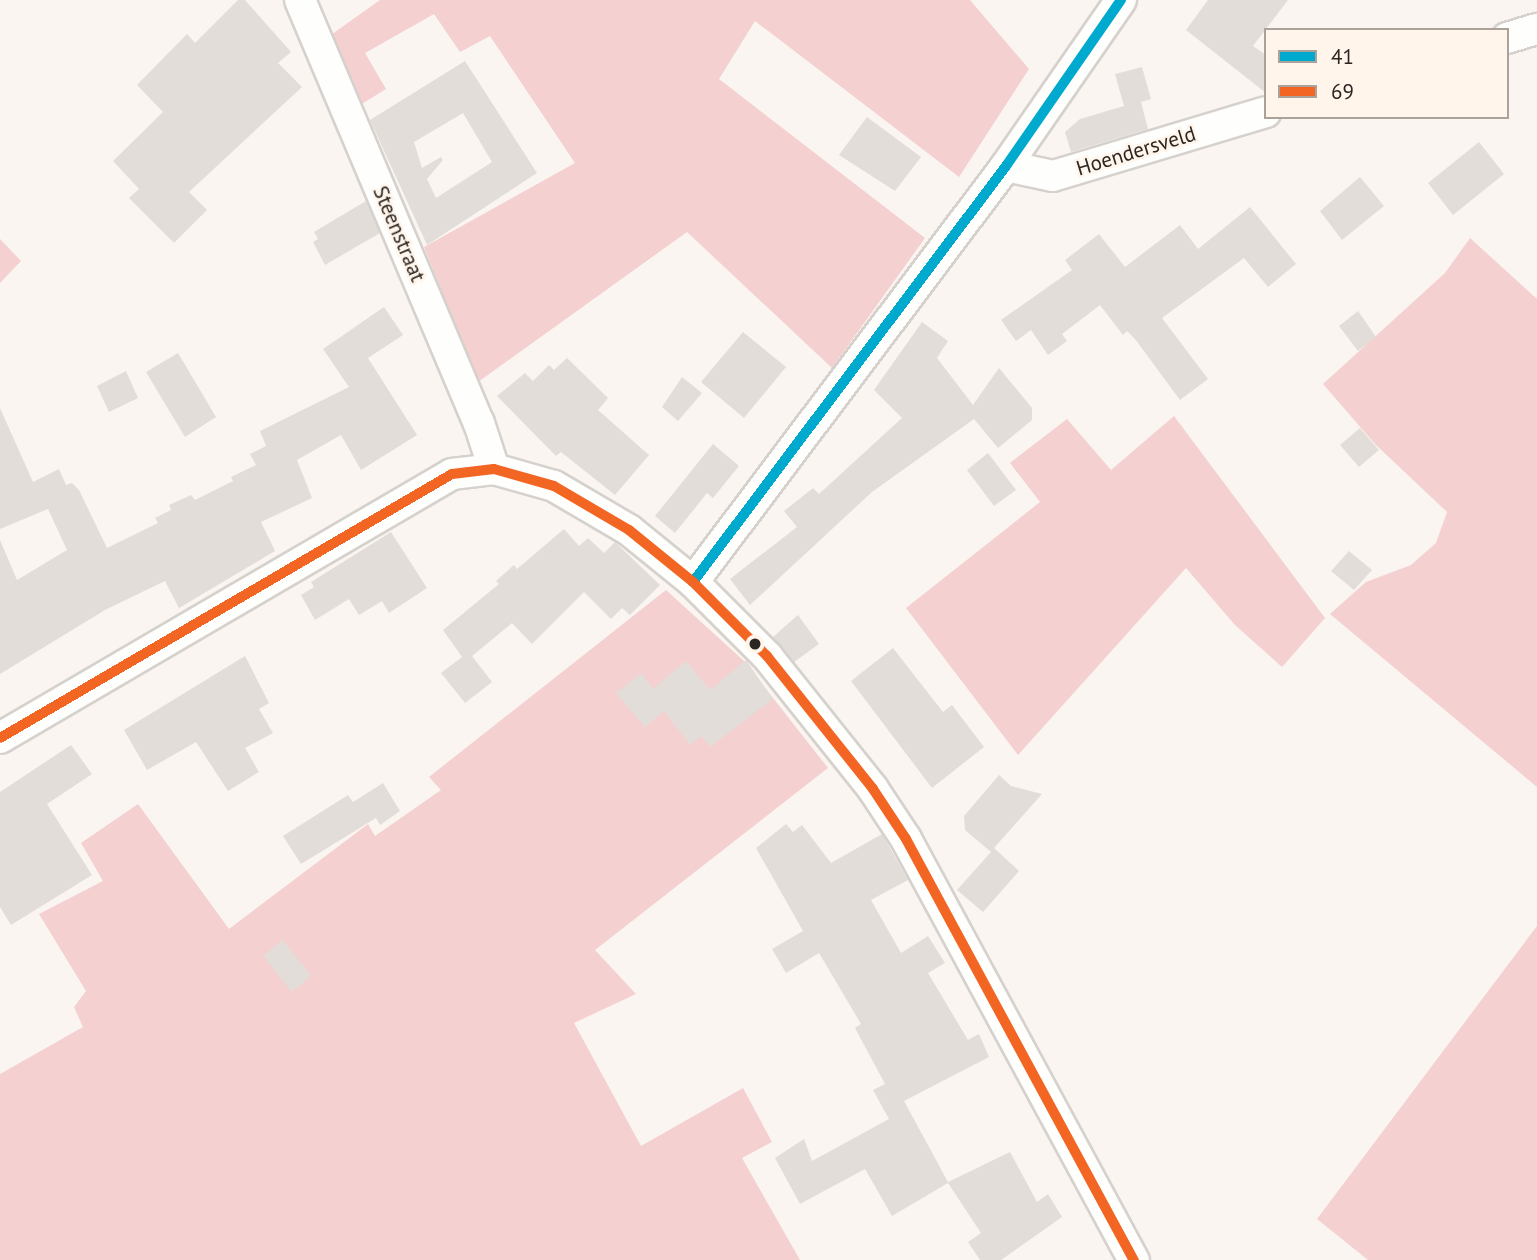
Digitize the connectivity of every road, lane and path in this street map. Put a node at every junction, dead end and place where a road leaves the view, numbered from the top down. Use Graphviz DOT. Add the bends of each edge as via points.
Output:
graph roads {
  1 [pos="300,0"];
  2 [pos="1121,0"];
  3 [pos="1537,29"];
  4 [pos="1509,37"];
  5 [pos="1264,113"];
  6 [pos="1006,166"];
  7 [pos="494,469"];
  8 [pos="693,582"];
  9 [pos="0,738"];
  10 [pos="1134,1260"];
  1 -- 7 [label="street, Steenstraat" via="479,423"];
  2 -- 6 [label="street"];
  3 -- 4 [label="street"];
  5 -- 6 [label="street, Hoendersveld" via="1053,176"];
  6 -- 8 [label="street"];
  7 -- 8 [label="street" via="554,486 629,530"];
  7 -- 9 [label="street" via="452,474 428,487"];
  8 -- 10 [label="street" via="767,656 873,789 906,839"];
}
